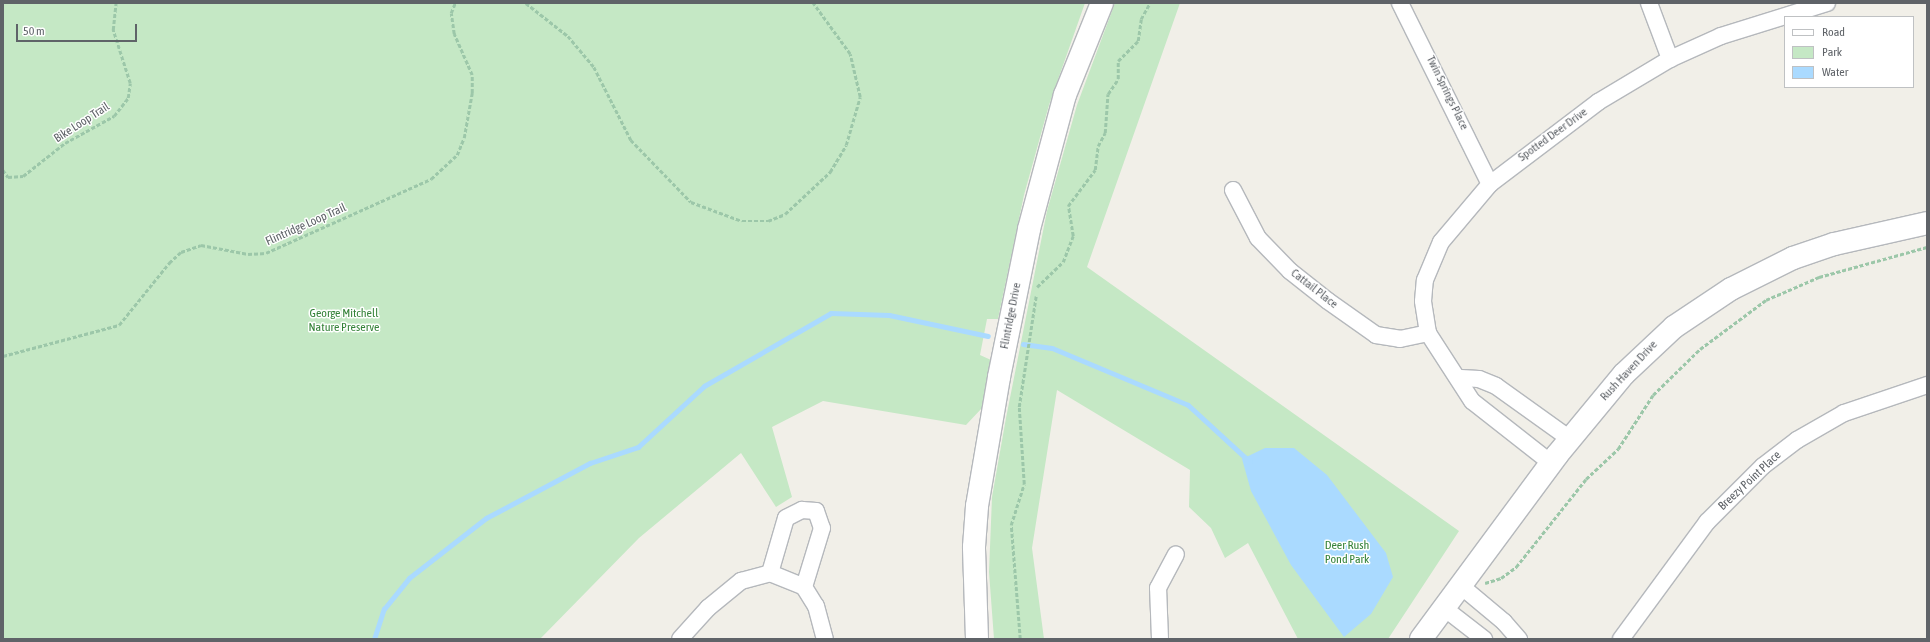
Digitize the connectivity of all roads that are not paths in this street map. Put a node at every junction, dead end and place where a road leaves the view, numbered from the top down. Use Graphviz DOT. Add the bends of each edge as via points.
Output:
graph roads {
  1 [pos="1102,3"];
  2 [pos="1400,3"];
  3 [pos="1649,3"];
  4 [pos="1827,3"];
  5 [pos="1784,16"];
  6 [pos="1785,16"];
  7 [pos="1670,59"];
  8 [pos="1490,184"];
  9 [pos="1232,190"];
  10 [pos="1927,223"];
  11 [pos="1428,333"];
  12 [pos="1461,378"];
  13 [pos="1927,385"];
  14 [pos="1570,439"];
  15 [pos="1551,463"];
  16 [pos="1176,554"];
  17 [pos="770,574"];
  18 [pos="804,587"];
  19 [pos="1466,591"];
  20 [pos="1444,608"];
  21 [pos="680,639"];
  22 [pos="826,639"];
  23 [pos="977,639"];
  24 [pos="1160,639"];
  25 [pos="1421,639"];
  26 [pos="1484,639"];
  27 [pos="1519,639"];
  28 [pos="1621,639"];
  1 -- 23 [label="street, Flintridge Drive" via="1065,95 1029,229 999,377 977,506 974,548"];
  2 -- 8 [label="street, Twin Springs Place"];
  3 -- 7 [label="street"];
  4 -- 6 [label="street, Spotted Deer Drive"];
  5 -- 7 [label="street, Spotted Deer Drive" via="1721,36"];
  7 -- 8 [label="street, Spotted Deer Drive" via="1598,102"];
  8 -- 11 [label="street, Spotted Deer Drive" via="1450,230 1432,258 1423,301"];
  9 -- 11 [label="street, Cattail Place" via="1258,238 1290,271 1328,301 1376,335 1400,339"];
  10 -- 14 [label="street, Rush Haven Drive" via="1834,244 1793,258 1731,289 1674,327 1648,348"];
  11 -- 12 [label="street, Spotted Deer Drive" via="1445,363"];
  12 -- 14 [label="street" via="1479,379 1496,386"];
  12 -- 15 [label="street, Spotted Deer Drive" via="1472,401"];
  13 -- 28 [label="street, Breezy Point Place" via="1844,413 1797,440 1763,466 1707,522"];
  14 -- 15 [label="street, Rush Haven Drive"];
  15 -- 19 [label="street, Rush Haven Drive"];
  16 -- 24 [label="street" via="1158,588"];
  17 -- 18 [label="street"];
  17 -- 18 [label="street" via="786,518 802,510 816,511 822,528"];
  17 -- 21 [label="street" via="741,581 708,608"];
  18 -- 22 [label="street" via="816,606"];
  19 -- 20 [label="street, Rush Haven Drive"];
  19 -- 27 [label="street"];
  20 -- 25 [label="street, Rush Haven Drive"];
  20 -- 26 [label="street"];
}
